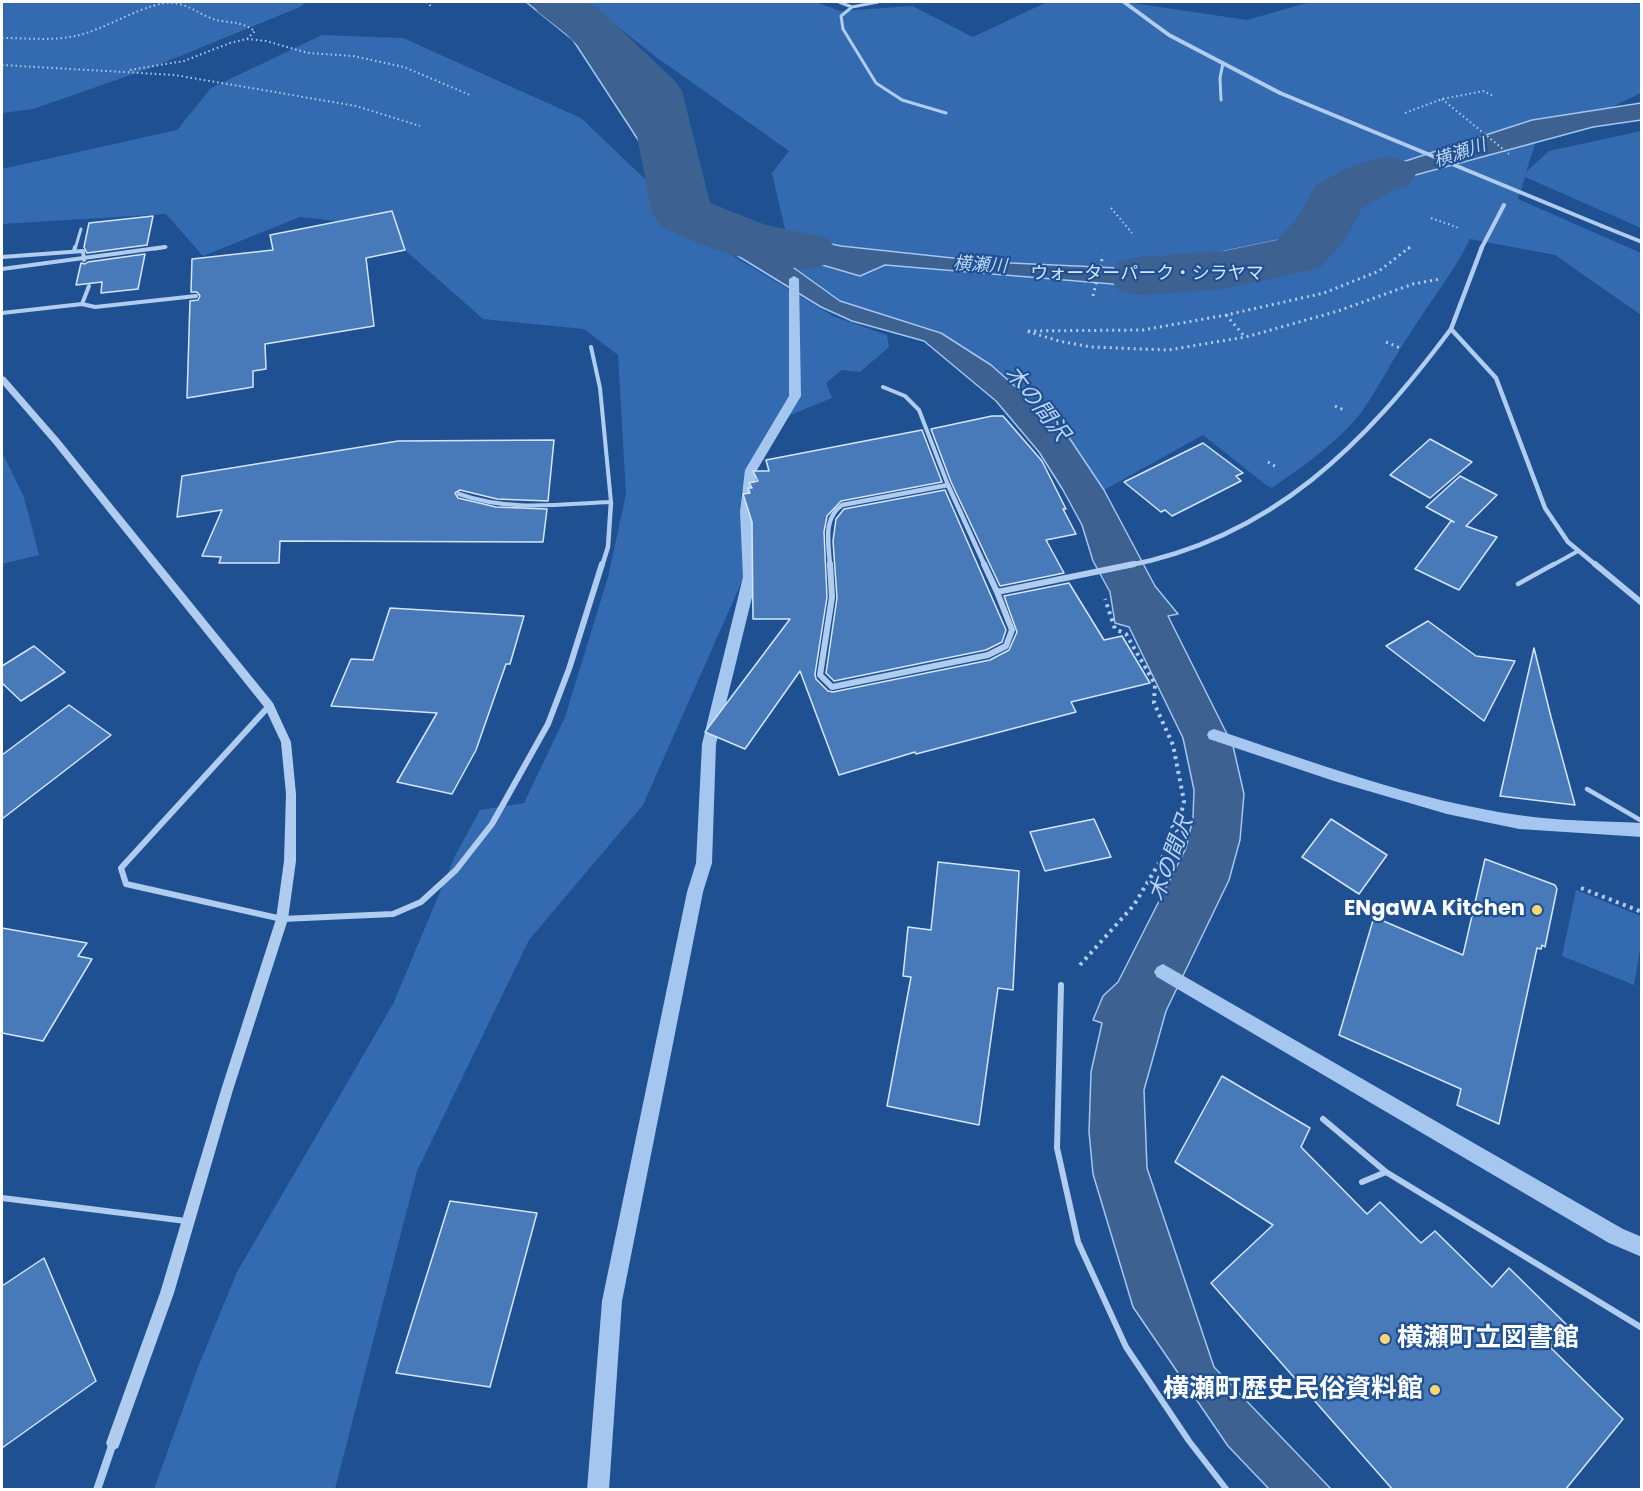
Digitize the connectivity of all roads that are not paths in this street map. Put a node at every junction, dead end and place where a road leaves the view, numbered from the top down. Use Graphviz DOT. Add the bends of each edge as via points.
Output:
graph roads {
  1 [pos="839,2"];
  2 [pos="878,2"];
  3 [pos="1124,2"];
  4 [pos="852,7"];
  5 [pos="1223,63"];
  6 [pos="1221,100"];
  7 [pos="946,114"];
  8 [pos="1504,205"];
  9 [pos="81,229"];
  10 [pos="1641,242"];
  11 [pos="166,247"];
  12 [pos="74,251"];
  13 [pos="2,257"];
  14 [pos="84,260"];
  15 [pos="2,269"];
  16 [pos="89,286"];
  17 [pos="196,296"];
  18 [pos="82,304"];
  19 [pos="2,313"];
  20 [pos="1451,329"];
  21 [pos="591,347"];
  22 [pos="2,379"];
  23 [pos="884,387"];
  24 [pos="948,485"];
  25 [pos="459,494"];
  26 [pos="611,502"];
  27 [pos="1578,551"];
  28 [pos="1518,584"];
  29 [pos="997,592"];
  30 [pos="1641,603"];
  31 [pos="269,706"];
  32 [pos="1587,789"];
  33 [pos="1641,820"];
  34 [pos="282,920"];
  35 [pos="1061,985"];
  36 [pos="1323,1119"];
  37 [pos="1386,1172"];
  38 [pos="1362,1182"];
  39 [pos="2,1198"];
  40 [pos="188,1222"];
  41 [pos="1641,1328"];
  42 [pos="113,1443"];
  43 [pos="97,1490"];
  44 [pos="1227,1490"];
  1 -- 4 [label="lane"];
  2 -- 4 [label="lane"];
  3 -- 5 [label="street" via="1169,35"];
  4 -- 7 [label="lane" via="841,16 843,29 876,83 902,100"];
  5 -- 6 [label="lane"];
  5 -- 10 [label="street, bridge" via="1280,93"];
  8 -- 20 [label="street" via="1487,235"];
  9 -- 12 [label="lane"];
  11 -- 14 [label="lane"];
  12 -- 13 [label="lane"];
  12 -- 14 [label="lane" via="83,251"];
  14 -- 15 [label="lane"];
  16 -- 18 [label="lane"];
  17 -- 18 [label="lane" via="95,307"];
  18 -- 19 [label="lane"];
  20 -- 27 [label="street" via="1496,378 1545,508"];
  20 -- 29 [label="street" via="1418,375 1366,433 1302,492 1251,524 1192,549 1141,564"];
  21 -- 26 [label="lane" via="601,398"];
  22 -- 31 [label="street"];
  23 -- 24 [label="lane" via="905,396 919,410"];
  24 -- 29 [label="street"];
  24 -- 29 [label="street" via="843,505 832,512 828,523 832,597 820,675 832,687 988,655 1006,646 1012,630"];
  25 -- 26 [label="lane" via="475,501 510,506"];
  26 -- 34 [label="street" via="608,547 552,713 511,791 456,870 421,902 393,914"];
  27 -- 28 [label="lane"];
  27 -- 30 [label="street"];
  31 -- 34 [label="street" via="286,742 291,794 290,861"];
  31 -- 34 [label="street" via="121,868 126,884"];
  32 -- 33 [label="lane"];
  34 -- 40 [label="street"];
  35 -- 44 [label="lane" via="1057,1148 1078,1242 1126,1347"];
  36 -- 37 [label="lane"];
  37 -- 38 [label="lane"];
  37 -- 41 [label="lane"];
  39 -- 40 [label="lane"];
  40 -- 42 [label="street"];
  42 -- 43 [label="street"];
}
